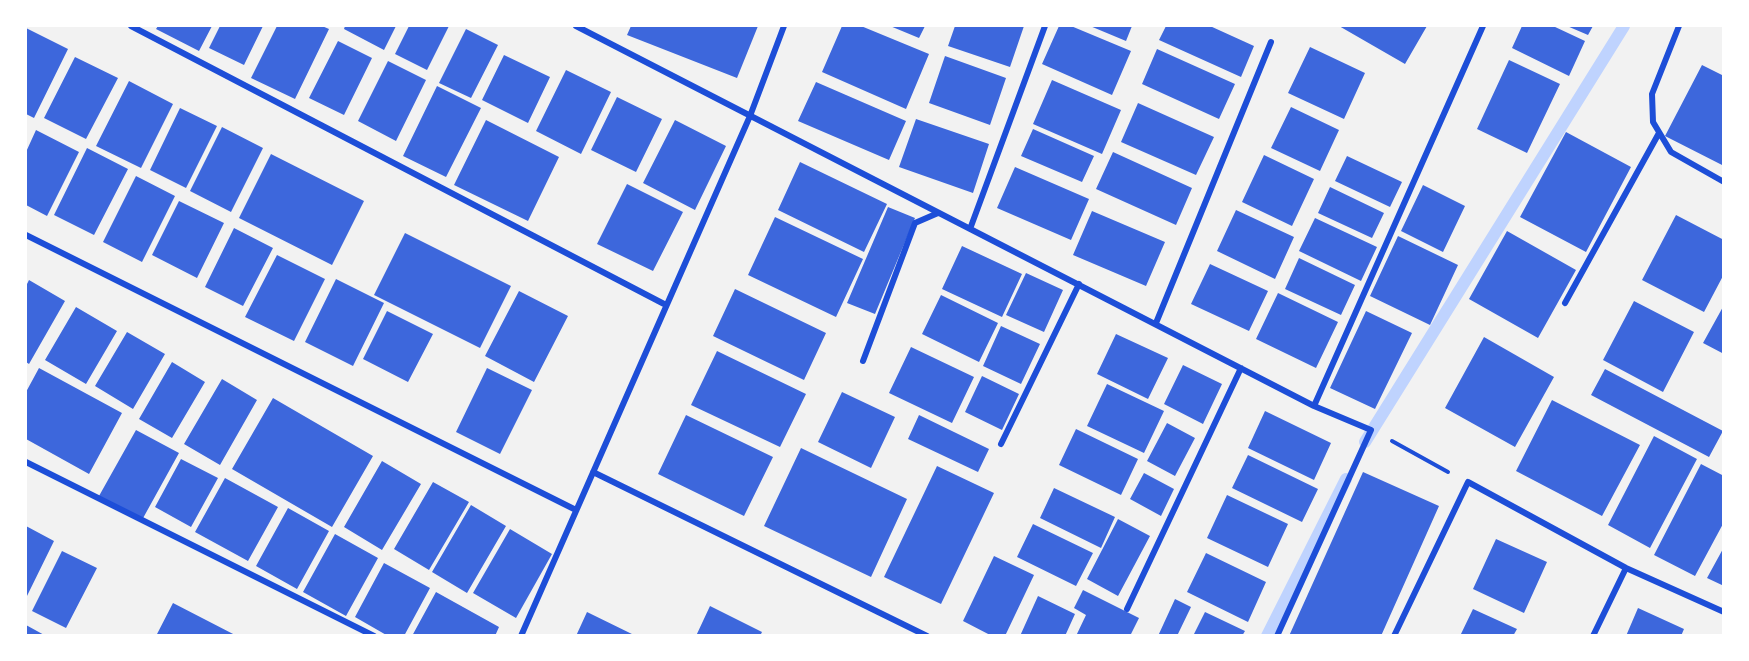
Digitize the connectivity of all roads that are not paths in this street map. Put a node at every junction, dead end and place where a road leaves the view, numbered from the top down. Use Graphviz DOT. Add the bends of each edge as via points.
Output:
graph roads {
  1 [pos="131,26"];
  2 [pos="576,26"];
  3 [pos="784,26"];
  4 [pos="1045,26"];
  5 [pos="1483,26"];
  6 [pos="1679,26"];
  7 [pos="1271,42"];
  8 [pos="750,116"];
  9 [pos="1659,133"];
  10 [pos="1724,182"];
  11 [pos="938,213"];
  12 [pos="970,229"];
  13 [pos="26,236"];
  14 [pos="1079,284"];
  15 [pos="1565,303"];
  16 [pos="666,305"];
  17 [pos="1156,323"];
  18 [pos="863,361"];
  19 [pos="1241,368"];
  20 [pos="1314,406"];
  21 [pos="1001,444"];
  22 [pos="26,462"];
  23 [pos="593,472"];
  24 [pos="576,510"];
  25 [pos="1626,568"];
  26 [pos="1127,609"];
  27 [pos="1724,612"];
  28 [pos="374,636"];
  29 [pos="521,636"];
  30 [pos="927,636"];
  31 [pos="1277,636"];
  32 [pos="1394,636"];
  33 [pos="1593,636"];
  1 -- 16 [label="street"];
  2 -- 8 [label="street"];
  3 -- 8 [label="street"];
  4 -- 12 [label="street"];
  5 -- 20 [label="street"];
  6 -- 9 [label="street" via="1653,94 1653,122"];
  7 -- 17 [label="street"];
  8 -- 11 [label="street"];
  8 -- 16 [label="street"];
  9 -- 10 [label="street" via="1671,152"];
  9 -- 15 [label="street"];
  11 -- 12 [label="street"];
  11 -- 18 [label="street" via="915,223"];
  12 -- 14 [label="street"];
  13 -- 24 [label="street"];
  14 -- 17 [label="street"];
  14 -- 21 [label="street"];
  16 -- 23 [label="street"];
  17 -- 19 [label="street"];
  19 -- 20 [label="street"];
  19 -- 26 [label="street"];
  20 -- 31 [label="street" via="1371,430"];
  22 -- 28 [label="street"];
  23 -- 24 [label="street"];
  23 -- 30 [label="street"];
  24 -- 29 [label="street"];
  25 -- 27 [label="street"];
  25 -- 32 [label="street" via="1468,482"];
  25 -- 33 [label="street"];
}
